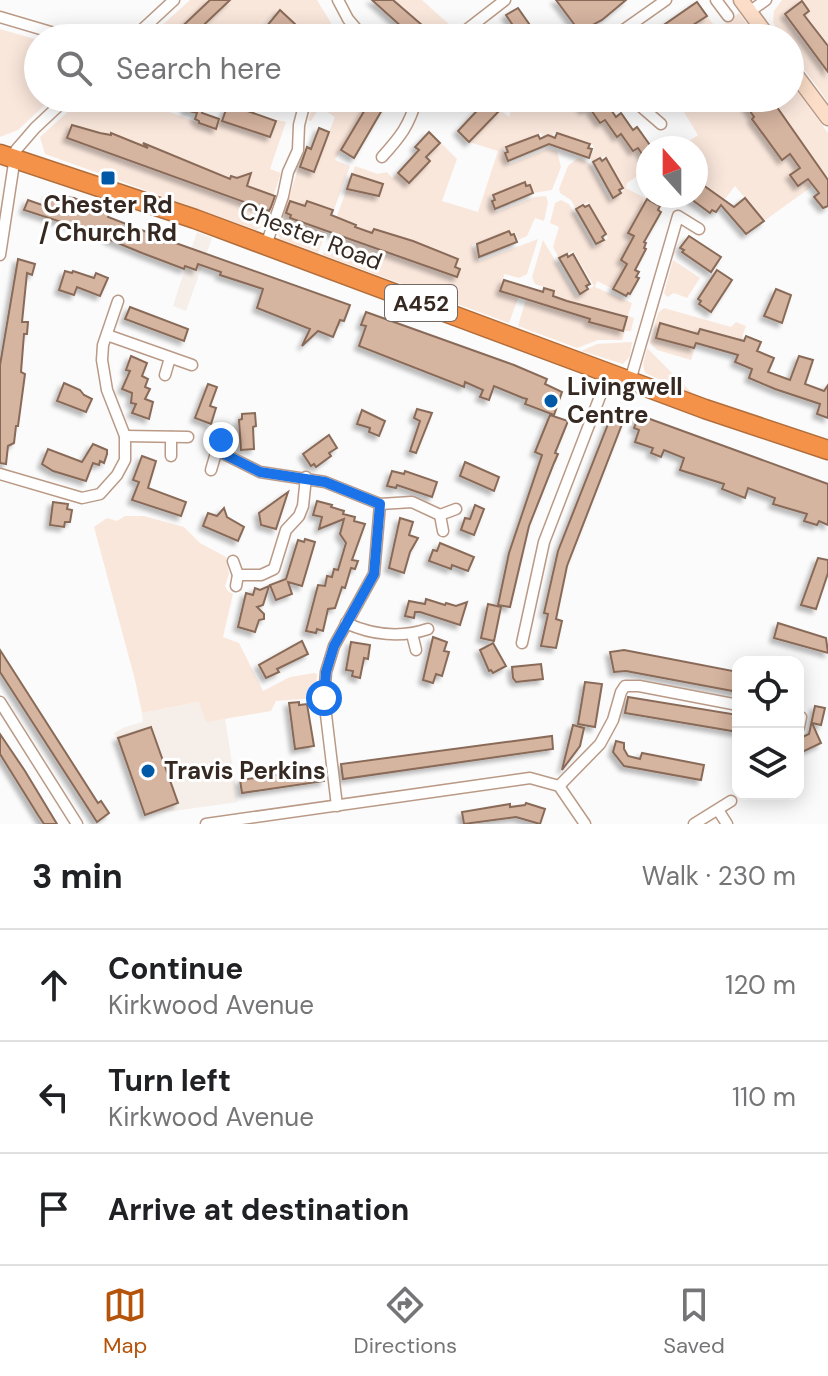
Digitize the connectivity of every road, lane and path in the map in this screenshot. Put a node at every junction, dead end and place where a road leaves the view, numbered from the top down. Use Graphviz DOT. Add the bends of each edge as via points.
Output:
graph roads {
  1 [pos="174,0"];
  2 [pos="338,0"];
  3 [pos="505,0"];
  4 [pos="666,0"];
  5 [pos="716,0"];
  6 [pos="766,0"];
  7 [pos="745,6"];
  8 [pos="728,16"];
  9 [pos="0,17"];
  10 [pos="24,24"];
  11 [pos="148,24"];
  12 [pos="352,24"];
  13 [pos="474,24"];
  14 [pos="632,24"];
  15 [pos="758,24"];
  16 [pos="804,86"];
  17 [pos="52,112"];
  18 [pos="302,112"];
  19 [pos="414,112"];
  20 [pos="648,112"];
  21 [pos="828,118"];
  22 [pos="661,124"];
  23 [pos="7,156"];
  24 [pos="382,157"];
  25 [pos="699,229"];
  26 [pos="266,245"];
  27 [pos="0,255"];
  28 [pos="118,301"];
  29 [pos="107,335"];
  30 [pos="170,358"];
  31 [pos="192,365"];
  32 [pos="609,373"];
  33 [pos="165,375"];
  34 [pos="630,381"];
  35 [pos="125,436"];
  36 [pos="221,436"];
  37 [pos="171,437"];
  38 [pos="188,437"];
  39 [pos="828,450"];
  40 [pos="218,451"];
  41 [pos="171,456"];
  42 [pos="211,470"];
  43 [pos="0,474"];
  44 [pos="306,477"];
  45 [pos="380,504"];
  46 [pos="456,509"];
  47 [pos="440,515"];
  48 [pos="443,531"];
  49 [pos="233,561"];
  50 [pos="346,623"];
  51 [pos="428,629"];
  52 [pos="412,634"];
  53 [pos="522,643"];
  54 [pos="416,650"];
  55 [pos="0,702"];
  56 [pos="732,704"];
  57 [pos="559,786"];
  58 [pos="731,801"];
  59 [pos="337,806"];
  60 [pos="718,810"];
  61 [pos="77,824"];
  62 [pos="206,824"];
  63 [pos="585,824"];
  64 [pos="694,824"];
  65 [pos="727,824"];
  1 -- 11 [label="street"];
  2 -- 12 [label="street"];
  3 -- 13 [label="street"];
  4 -- 14 [label="street"];
  5 -- 8 [label="street"];
  6 -- 7 [label="street"];
  7 -- 15 [label="main road"];
  9 -- 10 [label="street"];
  16 -- 21 [label="main road"];
  17 -- 23 [label="street"];
  18 -- 26 [label="street" via="298,150"];
  19 -- 24 [label="street"];
  20 -- 22 [label="street"];
  23 -- 26 [label="highway, Chester Road / A452"];
  23 -- 27 [label="street"];
  25 -- 34 [label="street" via="678,216"];
  26 -- 32 [label="highway, Chester Road / A452"];
  28 -- 29 [label="street"];
  29 -- 30 [label="street"];
  29 -- 35 [label="street" via="104,375"];
  30 -- 31 [label="street"];
  30 -- 33 [label="street"];
  32 -- 34 [label="highway, Chester Road / A452"];
  32 -- 53 [label="street" via="544,542"];
  34 -- 39 [label="highway, Chester Road / A452"];
  35 -- 37 [label="street"];
  35 -- 43 [label="street" via="125,460 94,497 71,497"];
  36 -- 40 [label="street"];
  37 -- 38 [label="street"];
  37 -- 41 [label="street"];
  40 -- 42 [label="street"];
  40 -- 44 [label="street" via="260,472"];
  44 -- 45 [label="street"];
  44 -- 49 [label="street" via="303,506 286,530 274,569 237,580"];
  45 -- 47 [label="street" via="412,502"];
  45 -- 50 [label="street" via="374,574"];
  46 -- 47 [label="street"];
  47 -- 48 [label="street"];
  50 -- 52 [label="street" via="371,634"];
  50 -- 59 [label="street" via="326,672 324,698"];
  51 -- 52 [label="street"];
  52 -- 54 [label="street"];
  55 -- 61 [label="street"];
  56 -- 57 [label="street" via="625,686 600,744"];
  57 -- 59 [label="street" via="530,778"];
  57 -- 63 [label="street"];
  58 -- 60 [label="street"];
  59 -- 62 [label="street"];
  60 -- 64 [label="street"];
  60 -- 65 [label="street"];
}
